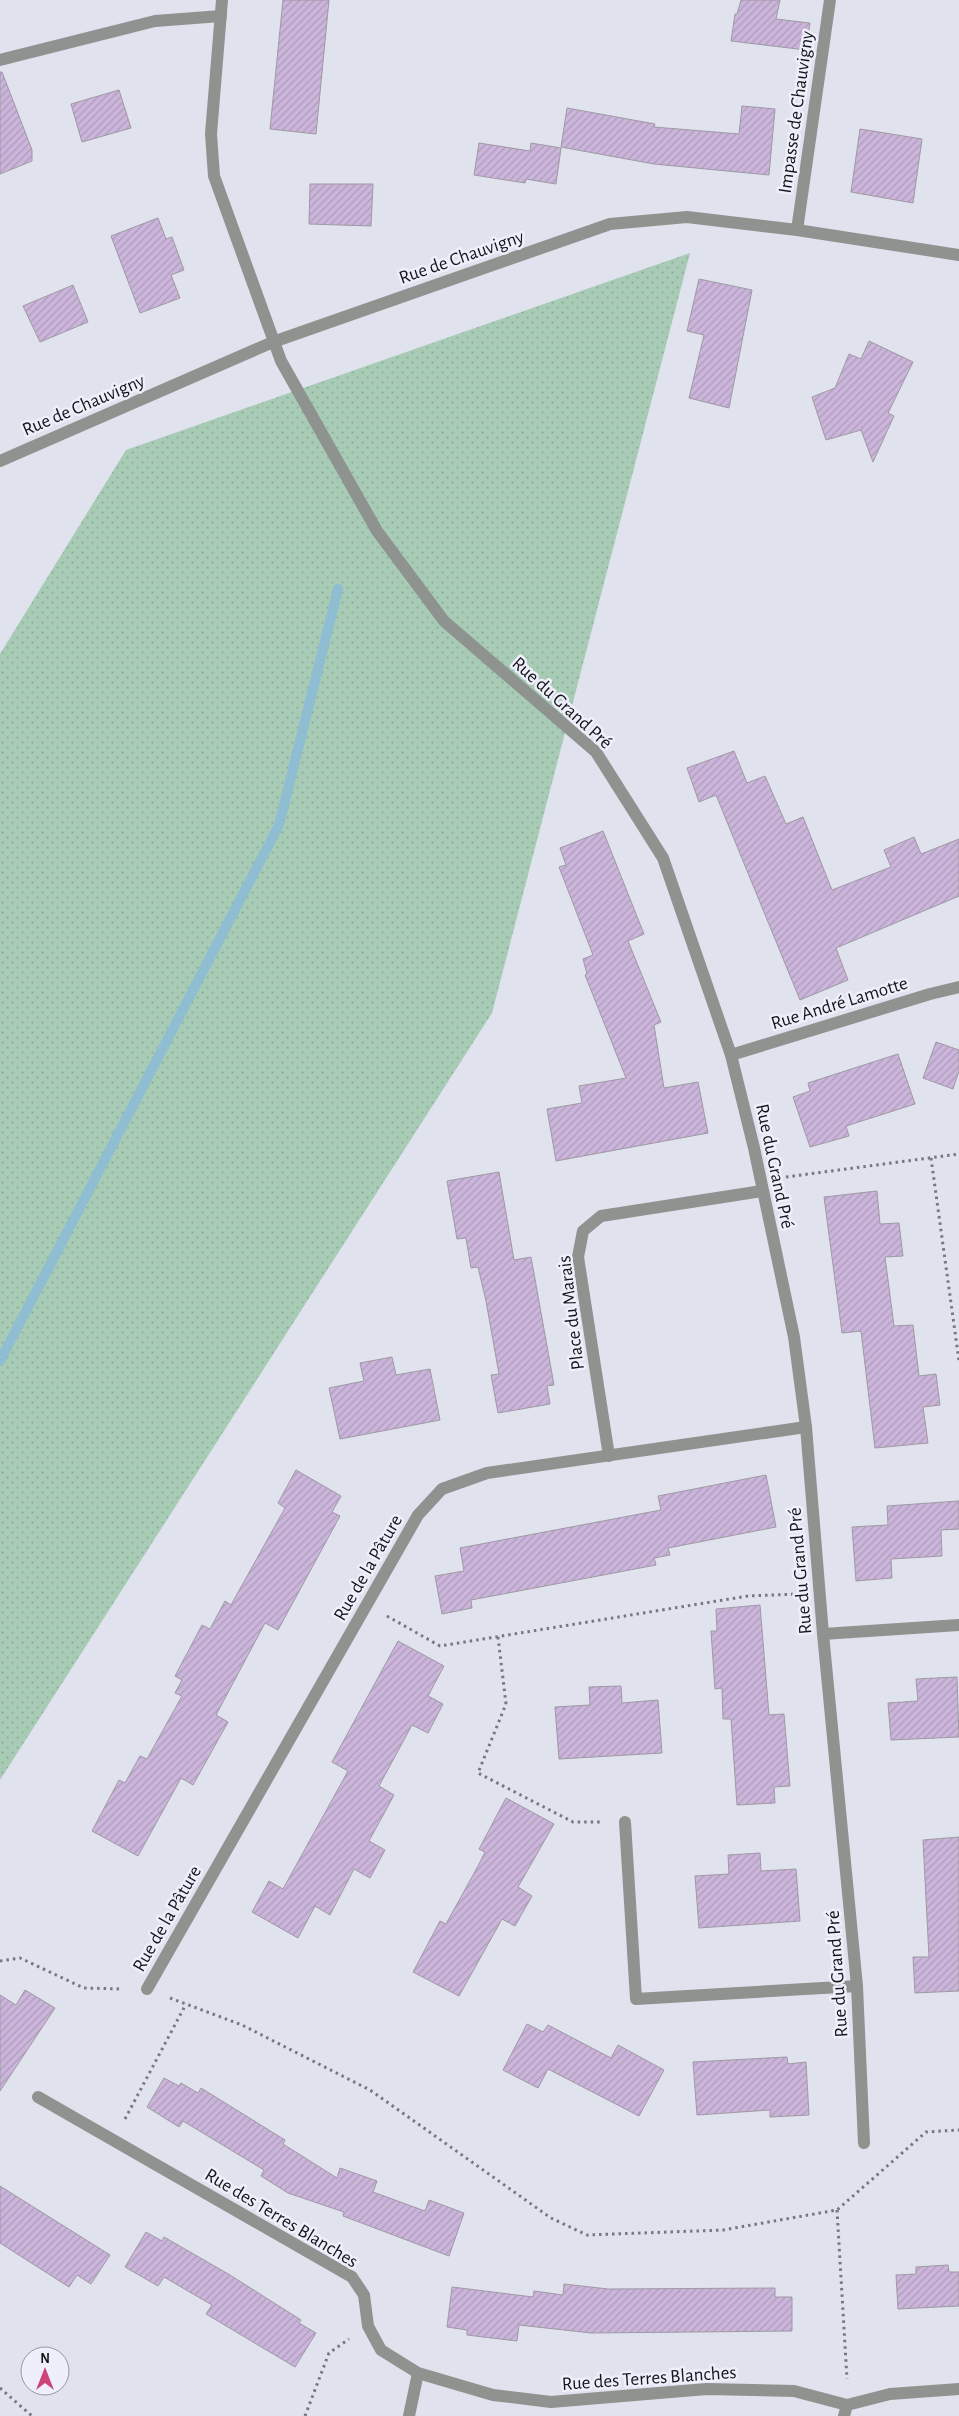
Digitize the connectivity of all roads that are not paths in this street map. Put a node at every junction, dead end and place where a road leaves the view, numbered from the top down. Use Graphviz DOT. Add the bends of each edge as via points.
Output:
graph roads {
  1 [pos="222,0"];
  2 [pos="830,0"];
  3 [pos="221,16"];
  4 [pos="0,60"];
  5 [pos="797,230"];
  6 [pos="959,255"];
  7 [pos="273,342"];
  8 [pos="0,461"];
  9 [pos="959,987"];
  10 [pos="731,1055"];
  11 [pos="761,1186"];
  12 [pos="806,1427"];
  13 [pos="609,1456"];
  14 [pos="959,1625"];
  15 [pos="822,1634"];
  16 [pos="625,1822"];
  17 [pos="857,1986"];
  18 [pos="147,1989"];
  19 [pos="38,2097"];
  20 [pos="864,2143"];
  21 [pos="418,2373"];
  22 [pos="959,2389"];
  23 [pos="846,2410"];
  24 [pos="409,2416"];
  1 -- 3 [label="street, Rue du Grand Pré"];
  2 -- 5 [label="street, Impasse de Chauvigny"];
  3 -- 4 [label="street" via="155,22"];
  3 -- 7 [label="street, Rue du Grand Pré" via="211,134 214,176"];
  5 -- 6 [label="street, Rue de Chauvigny"];
  5 -- 7 [label="street, Rue de Chauvigny" via="687,217 610,224"];
  7 -- 8 [label="street, Rue de Chauvigny"];
  7 -- 10 [label="street, Rue du Grand Pré" via="377,530 444,621 596,752 663,858"];
  9 -- 10 [label="street, Rue André Lamotte"];
  10 -- 11 [label="street, Rue du Grand Pré"];
  11 -- 12 [label="street, Rue du Grand Pré" via="794,1337"];
  11 -- 13 [label="street, Place du Marais" via="602,1216 583,1231 578,1257"];
  12 -- 13 [label="street, Rue de la Pâture"];
  12 -- 15 [label="street, Rue du Grand Pré"];
  13 -- 18 [label="street, Rue de la Pâture" via="487,1473 442,1489 418,1515"];
  14 -- 15 [label="street"];
  15 -- 17 [label="street, Rue du Grand Pré"];
  16 -- 17 [label="street" via="636,1999"];
  17 -- 20 [label="street, Rue du Grand Pré"];
  19 -- 21 [label="street, Rue des Terres Blanches" via="352,2277 364,2295 368,2326 381,2350"];
  21 -- 23 [label="street, Rue des Terres Blanches" via="493,2395 551,2402 707,2389 794,2391"];
  21 -- 24 [label="street"];
  22 -- 23 [label="street" via="890,2394"];
}
